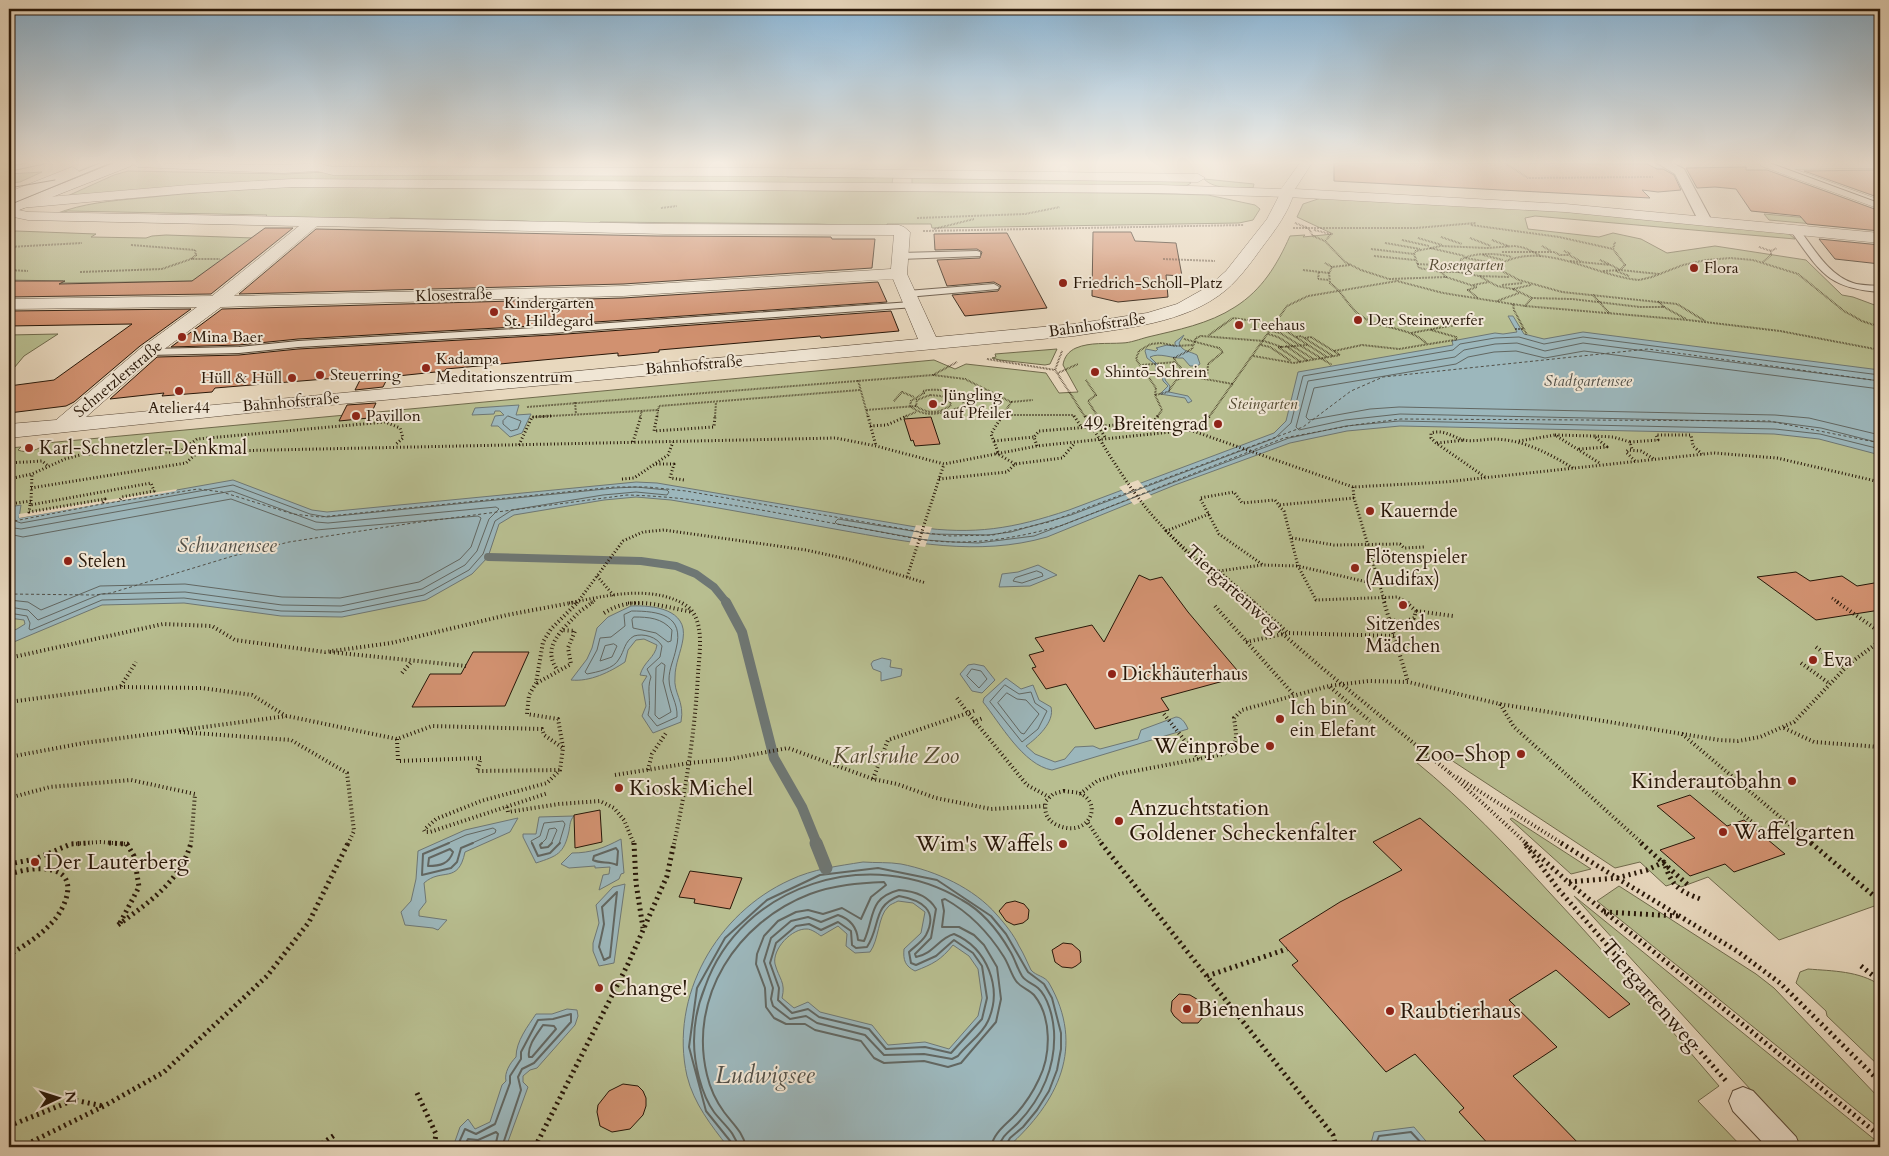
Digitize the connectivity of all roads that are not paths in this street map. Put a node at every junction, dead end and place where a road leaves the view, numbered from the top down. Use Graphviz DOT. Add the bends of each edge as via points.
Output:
graph roads {
  1 [pos="75,217"];
  2 [pos="1275,217"];
  3 [pos="1658,217"];
  4 [pos="1702,217"];
  5 [pos="1704,221"];
  6 [pos="313,222"];
  7 [pos="1795,230"];
  8 [pos="1880,238"];
  9 [pos="977,254"];
  10 [pos="900,256"];
  11 [pos="898,274"];
  12 [pos="994,287"];
  13 [pos="1880,289"];
  14 [pos="909,300"];
  15 [pos="216,301"];
  16 [pos="9,304"];
  17 [pos="929,343"];
  18 [pos="148,352"];
  19 [pos="64,424"];
  20 [pos="9,431"];
  21 [pos="1743,1101"];
  22 [pos="1786,1147"];
  1 -- 6 [label="street"];
  2 -- 17 [label="street, Bahnhofstraße" via="1224,283 1207,296 1185,306 1144,320"];
  3 -- 5 [label="street"];
  4 -- 5 [label="street"];
  5 -- 7 [label="street"];
  6 -- 10 [label="street" via="900,231"];
  6 -- 15 [label="street, Schnetzlerstraße"];
  7 -- 8 [label="street"];
  7 -- 13 [label="lane" via="1838,280 1849,285"];
  9 -- 10 [label="lane"];
  10 -- 11 [label="street"];
  11 -- 14 [label="street"];
  11 -- 15 [label="street, Klosestraße" via="710,287"];
  12 -- 14 [label="lane"];
  14 -- 17 [label="street"];
  14 -- 18 [label="lane" via="552,330 239,350"];
  15 -- 16 [label="street, Klosestraße"];
  15 -- 18 [label="street, Schnetzlerstraße"];
  17 -- 19 [label="street, Bahnhofstraße"];
  18 -- 19 [label="street, Schnetzlerstraße"];
  19 -- 20 [label="street, Bahnhofstraße"];
  21 -- 22 [label="lane"];
}
